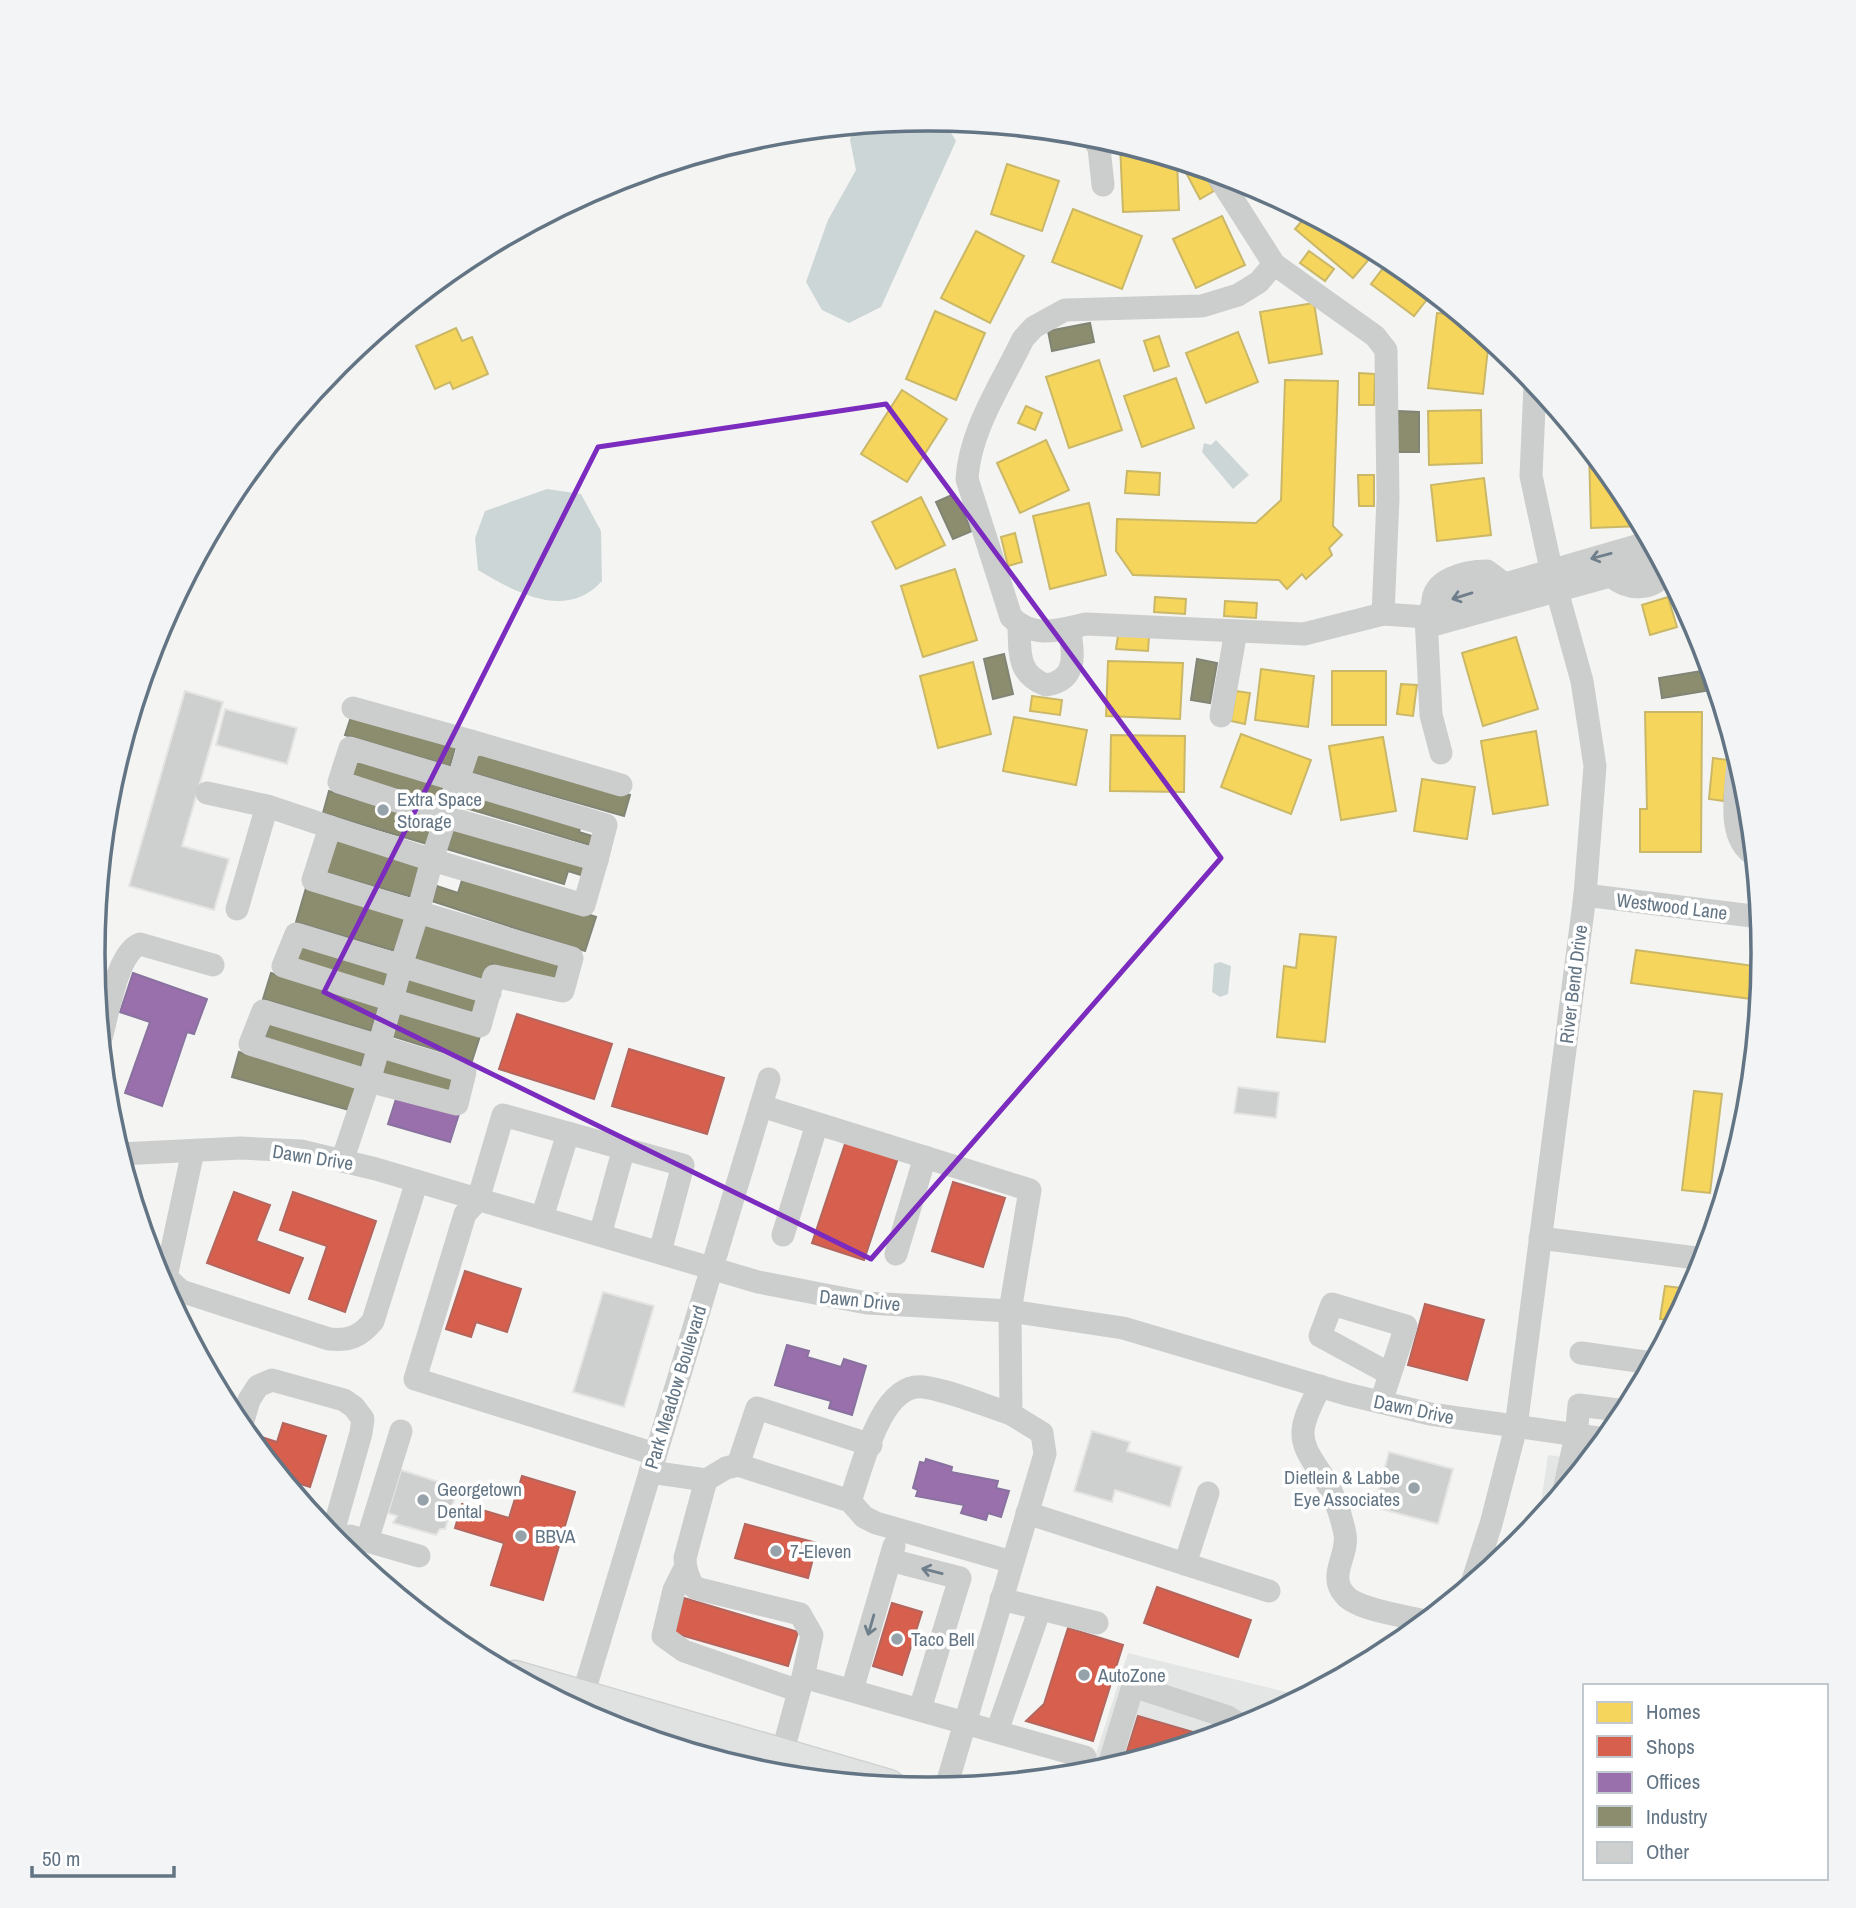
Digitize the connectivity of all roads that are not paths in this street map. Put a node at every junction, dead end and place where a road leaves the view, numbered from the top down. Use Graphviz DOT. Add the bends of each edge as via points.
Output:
graph roads {
  1 [pos="1099,149"];
  2 [pos="1103,185"];
  3 [pos="1225,187"];
  4 [pos="1274,264"];
  5 [pos="1534,398"];
  6 [pos="1643,545"];
  7 [pos="1653,564"];
  8 [pos="1611,576"];
  9 [pos="1660,578"];
  10 [pos="1554,580"];
  11 [pos="1430,611"];
  12 [pos="1382,614"];
  13 [pos="1019,626"];
  14 [pos="1069,628"];
  15 [pos="1236,631"];
  16 [pos="353,708"];
  17 [pos="1221,716"];
  18 [pos="471,741"];
  19 [pos="1441,753"];
  20 [pos="458,780"];
  21 [pos="621,785"];
  22 [pos="207,793"];
  23 [pos="1736,800"];
  24 [pos="267,806"];
  25 [pos="446,817"];
  26 [pos="330,827"];
  27 [pos="1744,846"];
  28 [pos="432,860"];
  29 [pos="597,860"];
  30 [pos="1585,895"];
  31 [pos="237,909"];
  32 [pos="418,912"];
  33 [pos="1750,916"];
  34 [pos="213,965"];
  35 [pos="401,966"];
  36 [pos="490,993"];
  37 [pos="392,1000"];
  38 [pos="108,1015"];
  39 [pos="379,1046"];
  40 [pos="769,1079"];
  41 [pos="369,1082"];
  42 [pos="761,1106"];
  43 [pos="817,1124"];
  44 [pos="568,1133"];
  45 [pos="624,1149"];
  46 [pos="193,1151"];
  47 [pos="130,1154"];
  48 [pos="925,1157"];
  49 [pos="342,1161"];
  50 [pos="417,1181"];
  51 [pos="478,1200"];
  52 [pos="542,1218"];
  53 [pos="783,1234"];
  54 [pos="600,1235"];
  55 [pos="1540,1238"];
  56 [pos="660,1252"];
  57 [pos="897,1254"];
  58 [pos="1692,1258"];
  59 [pos="711,1267"];
  60 [pos="168,1269"];
  61 [pos="176,1286"];
  62 [pos="1010,1311"];
  63 [pos="1581,1353"];
  64 [pos="1643,1362"];
  65 [pos="1390,1374"];
  66 [pos="1320,1386"];
  67 [pos="1381,1402"];
  68 [pos="1613,1409"];
  69 [pos="1011,1414"];
  70 [pos="247,1415"];
  71 [pos="1516,1427"];
  72 [pos="401,1431"];
  73 [pos="1576,1436"];
  74 [pos="1593,1438"];
  75 [pos="871,1445"];
  76 [pos="653,1463"];
  77 [pos="738,1465"];
  78 [pos="1567,1472"];
  79 [pos="706,1480"];
  80 [pos="1209,1493"];
  81 [pos="850,1501"];
  82 [pos="1027,1513"];
  83 [pos="899,1529"];
  84 [pos="345,1534"];
  85 [pos="345,1535"];
  86 [pos="349,1539"];
  87 [pos="971,1550"];
  88 [pos="419,1556"];
  89 [pos="890,1560"];
  90 [pos="1012,1562"];
  91 [pos="1185,1564"];
  92 [pos="1477,1567"];
  93 [pos="685,1568"];
  94 [pos="960,1578"];
  95 [pos="1269,1591"];
  96 [pos="1001,1599"];
  97 [pos="1040,1609"];
  98 [pos="1413,1618"];
  99 [pos="1097,1623"];
  100 [pos="801,1684"];
  101 [pos="554,1687"];
  102 [pos="852,1690"];
  103 [pos="583,1695"];
  104 [pos="920,1709"];
  105 [pos="1231,1719"];
  106 [pos="965,1721"];
  107 [pos="997,1731"];
  108 [pos="1112,1756"];
  109 [pos="1085,1757"];
  110 [pos="780,1762"];
  111 [pos="803,1767"];
  112 [pos="949,1776"];
  1 -- 2 [label="street"];
  3 -- 4 [label="street"];
  4 -- 12 [label="street" via="1375,336 1386,350 1388,499"];
  4 -- 13 [label="street" via="1259,282 1238,295 1202,306 1065,310 1034,327 1023,339 975,439 967,479 1011,617"];
  5 -- 10 [label="street, River Bend Drive" via="1531,476"];
  6 -- 10 [label="street, one-way"];
  7 -- 8 [label="street"];
  8 -- 9 [label="street" via="1630,588 1651,585"];
  8 -- 10 [label="street"];
  10 -- 11 [label="street, one-way" via="1503,583"];
  10 -- 11 [label="street" via="1437,624"];
  10 -- 30 [label="street, River Bend Drive" via="1582,681 1595,766"];
  11 -- 12 [label="street"];
  11 -- 19 [label="street" via="1432,715"];
  12 -- 15 [label="street" via="1304,634"];
  13 -- 14 [label="street" via="1035,631"];
  13 -- 14 [label="street" via="1023,670 1046,685 1064,679 1070,670"];
  14 -- 15 [label="street" via="1086,624"];
  15 -- 17 [label="street"];
  16 -- 18 [label="street"];
  18 -- 20 [label="street"];
  18 -- 21 [label="street"];
  20 -- 25 [label="street"];
  20 -- 25 [label="street" via="350,748 339,782"];
  20 -- 29 [label="street" via="606,825"];
  22 -- 24 [label="street"];
  23 -- 27 [label="street" via="1735,827"];
  24 -- 26 [label="street"];
  24 -- 31 [label="street"];
  25 -- 28 [label="street"];
  25 -- 29 [label="street"];
  26 -- 28 [label="street"];
  26 -- 32 [label="street" via="313,880"];
  28 -- 29 [label="street" via="584,905"];
  28 -- 32 [label="street"];
  30 -- 33 [label="street, Westwood Lane"];
  30 -- 55 [label="street, River Bend Drive"];
  32 -- 35 [label="street"];
  32 -- 36 [label="street" via="572,958 563,991 494,976"];
  34 -- 38 [label="street" via="140,944 133,947 124,959"];
  35 -- 36 [label="street"];
  35 -- 37 [label="street"];
  35 -- 37 [label="street" via="296,934 284,966"];
  36 -- 37 [label="street" via="480,1026"];
  37 -- 39 [label="street"];
  39 -- 41 [label="street"];
  39 -- 41 [label="street" via="465,1072 457,1104"];
  39 -- 41 [label="street" via="263,1011 250,1044"];
  40 -- 42 [label="street, Park Meadow Boulevard"];
  41 -- 49 [label="street"];
  42 -- 43 [label="street"];
  42 -- 59 [label="street, Park Meadow Boulevard"];
  43 -- 48 [label="street"];
  43 -- 53 [label="street"];
  44 -- 45 [label="street"];
  44 -- 51 [label="street" via="503,1115"];
  44 -- 52 [label="street"];
  45 -- 54 [label="street"];
  45 -- 56 [label="street" via="683,1165"];
  46 -- 47 [label="street, Dawn Drive"];
  46 -- 49 [label="street, Dawn Drive" via="302,1151"];
  46 -- 60 [label="street"];
  48 -- 57 [label="street"];
  48 -- 62 [label="street" via="1030,1190"];
  49 -- 50 [label="street, Dawn Drive"];
  50 -- 51 [label="street, Dawn Drive"];
  50 -- 61 [label="street" via="373,1321 347,1341 329,1339"];
  51 -- 52 [label="street, Dawn Drive"];
  51 -- 76 [label="street" via="465,1214 415,1380"];
  52 -- 54 [label="street, Dawn Drive"];
  54 -- 56 [label="street, Dawn Drive"];
  55 -- 58 [label="street"];
  55 -- 71 [label="street, River Bend Drive"];
  56 -- 59 [label="street, Dawn Drive"];
  59 -- 62 [label="street, Dawn Drive" via="840,1299"];
  59 -- 76 [label="street, Park Meadow Boulevard"];
  62 -- 66 [label="street, Dawn Drive" via="1122,1328"];
  62 -- 69 [label="street"];
  63 -- 64 [label="street"];
  65 -- 67 [label="street"];
  66 -- 67 [label="street, Dawn Drive"];
  66 -- 98 [label="street" via="1303,1432 1343,1526 1346,1539 1339,1585 1359,1604"];
  67 -- 71 [label="street, Dawn Drive"];
  68 -- 73 [label="street" via="1579,1405"];
  69 -- 75 [label="street" via="915,1387 902,1391 885,1407"];
  69 -- 82 [label="street" via="1036,1427 1045,1440"];
  70 -- 84 [label="street" via="258,1386 272,1380 354,1407 363,1419"];
  71 -- 73 [label="street, Dawn Drive"];
  71 -- 92 [label="street, River Bend Drive"];
  72 -- 85 [label="street"];
  73 -- 74 [label="street, Dawn Drive"];
  73 -- 78 [label="street"];
  75 -- 77 [label="street" via="757,1408"];
  75 -- 81 [label="street"];
  76 -- 79 [label="street"];
  76 -- 103 [label="street, Park Meadow Boulevard"];
  77 -- 79 [label="street"];
  77 -- 81 [label="street"];
  79 -- 93 [label="street"];
  80 -- 91 [label="street"];
  81 -- 83 [label="street" via="864,1517"];
  82 -- 90 [label="street"];
  82 -- 91 [label="street"];
  83 -- 87 [label="street"];
  83 -- 89 [label="street"];
  86 -- 88 [label="street"];
  87 -- 90 [label="street"];
  87 -- 94 [label="street"];
  94 -- 89 [label="street, one-way"];
  89 -- 102 [label="street, one-way"];
  90 -- 96 [label="street"];
  91 -- 95 [label="street"];
  93 -- 100 [label="street" via="695,1588 800,1614 812,1635"];
  93 -- 100 [label="street" via="674,1590 663,1636 684,1651"];
  94 -- 104 [label="street"];
  96 -- 97 [label="street"];
  96 -- 106 [label="street"];
  97 -- 99 [label="street"];
  97 -- 107 [label="street"];
  100 -- 102 [label="street"];
  100 -- 110 [label="street"];
  101 -- 103 [label="main road"];
  102 -- 104 [label="street"];
  103 -- 110 [label="main road"];
  104 -- 106 [label="street"];
  105 -- 108 [label="street" via="1133,1686"];
  106 -- 107 [label="street"];
  106 -- 112 [label="street"];
  107 -- 109 [label="street"];
  110 -- 111 [label="main road"];
}
